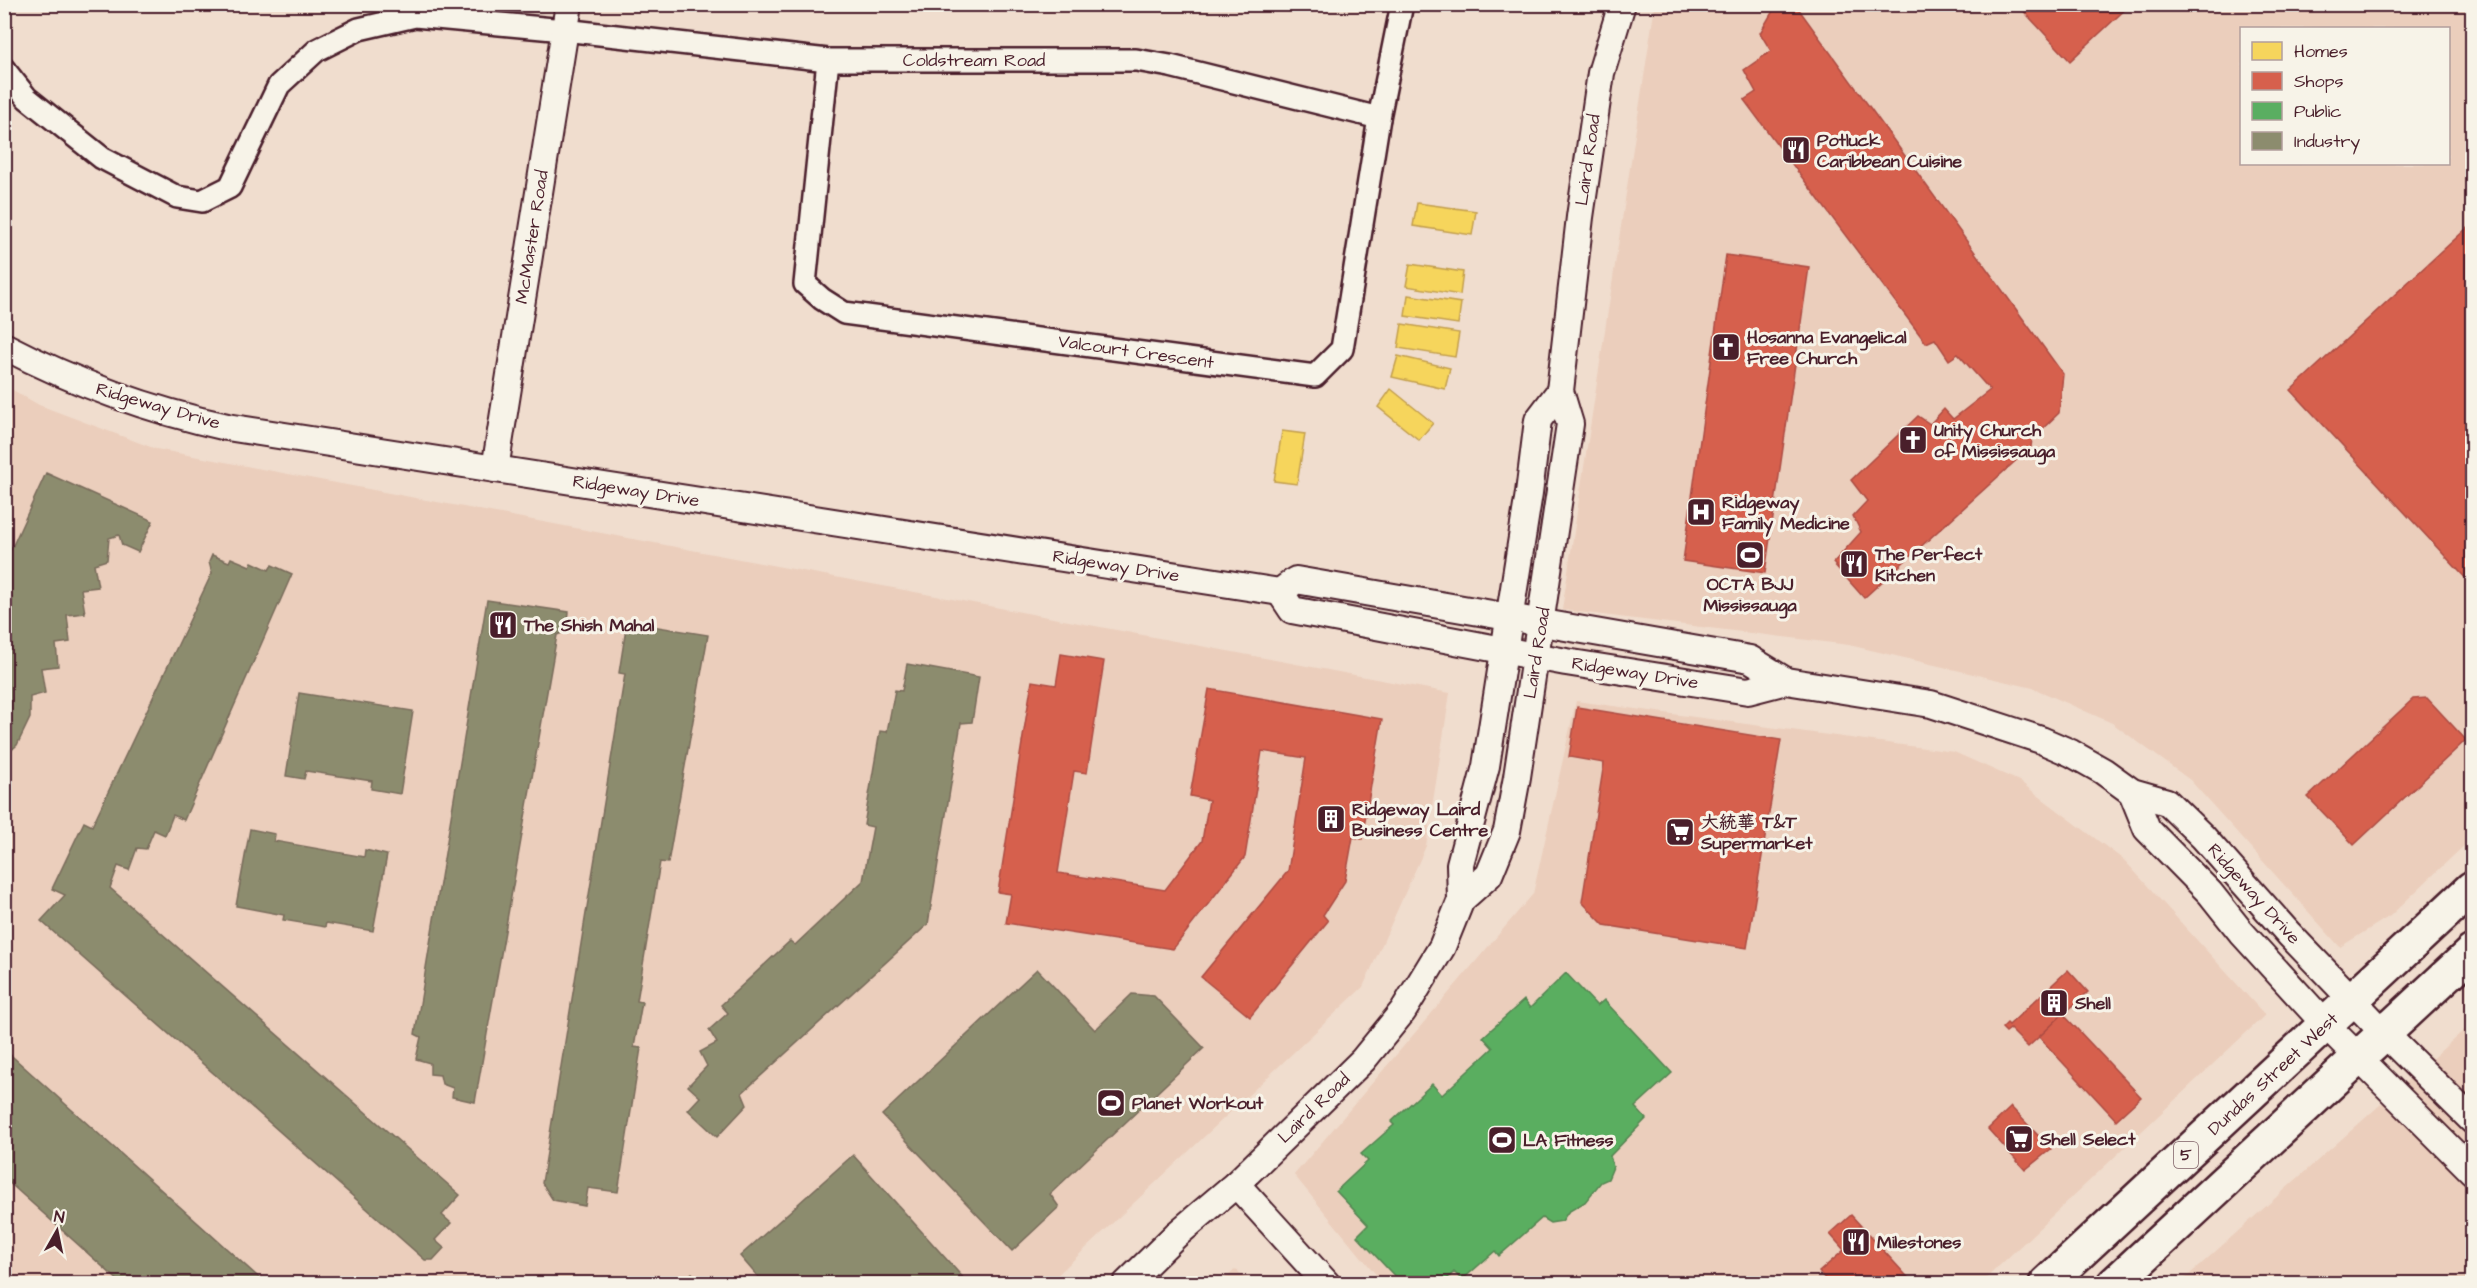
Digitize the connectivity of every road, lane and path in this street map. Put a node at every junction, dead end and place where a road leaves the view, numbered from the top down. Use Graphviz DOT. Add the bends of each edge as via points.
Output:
graph roads {
  1 [pos="569,4"];
  2 [pos="1402,4"];
  3 [pos="1622,4"];
  4 [pos="564,30"];
  5 [pos="828,60"];
  6 [pos="4,69"];
  7 [pos="1379,118"];
  8 [pos="4,346"];
  9 [pos="1560,391"];
  10 [pos="495,469"];
  11 [pos="1280,592"];
  12 [pos="1510,618"];
  13 [pos="1541,623"];
  14 [pos="1505,650"];
  15 [pos="1537,656"];
  16 [pos="1786,681"];
  17 [pos="2132,792"];
  18 [pos="2472,888"];
  19 [pos="1461,900"];
  20 [pos="2472,951"];
  21 [pos="2368,1015"];
  22 [pos="2341,1040"];
  23 [pos="2472,1120"];
  24 [pos="2472,1171"];
  25 [pos="1236,1184"];
  26 [pos="1126,1284"];
  27 [pos="1327,1284"];
  28 [pos="2046,1284"];
  29 [pos="2114,1284"];
  1 -- 4 [label="street, McMaster Road"];
  2 -- 7 [label="street, Valcourt Crescent"];
  3 -- 9 [label="street, Laird Road" via="1601,73"];
  4 -- 5 [label="street, Coldstream Road"];
  4 -- 6 [label="street, Coldstream Road" via="415,16 359,29 317,50 279,85 230,187 202,201 177,197 102,158 27,98"];
  4 -- 10 [label="street, McMaster Road"];
  5 -- 7 [label="street, Coldstream Road" via="1136,60"];
  5 -- 7 [label="street, Valcourt Crescent" via="805,284 822,299 844,313 1315,376 1342,349"];
  8 -- 10 [label="street, Ridgeway Drive" via="103,392 169,413 227,427"];
  9 -- 12 [label="street, Laird Road" via="1538,420"];
  9 -- 13 [label="street, Laird Road" via="1570,424"];
  10 -- 11 [label="street, Ridgeway Drive"];
  11 -- 12 [label="street, Ridgeway Drive" via="1296,580"];
  11 -- 14 [label="street, Ridgeway Drive" via="1292,610"];
  12 -- 13 [label="street, Ridgeway Drive"];
  12 -- 14 [label="street, Laird Road"];
  13 -- 15 [label="street, Laird Road"];
  13 -- 16 [label="street, Ridgeway Drive" via="1750,659"];
  14 -- 15 [label="street, Ridgeway Drive"];
  14 -- 19 [label="street, Laird Road" via="1486,766 1461,864"];
  15 -- 16 [label="street, Ridgeway Drive" via="1748,691"];
  15 -- 19 [label="street, Laird Road" via="1507,831 1489,875"];
  16 -- 17 [label="street, Ridgeway Drive" via="1931,704 2072,753"];
  17 -- 21 [label="street, Ridgeway Drive" via="2166,801"];
  17 -- 22 [label="street, Ridgeway Drive" via="2147,829 2210,893"];
  18 -- 21 [label="main road, Dundas Street West / 5"];
  19 -- 25 [label="street, Laird Road" via="1442,947 1403,1011 1363,1060"];
  20 -- 21 [label="main road, Dundas Street West / 5"];
  21 -- 22 [label="main road, Dundas Street West / 5"];
  21 -- 22 [label="main road, Dundas Street West / 5"];
  21 -- 23 [label="street, Ridgeway Drive"];
  22 -- 24 [label="street, Ridgeway Drive"];
  22 -- 28 [label="main road, Dundas Street West / 5"];
  22 -- 29 [label="main road, Dundas Street West / 5"];
  25 -- 26 [label="street, Laird Road"];
  25 -- 27 [label="street"];
}
